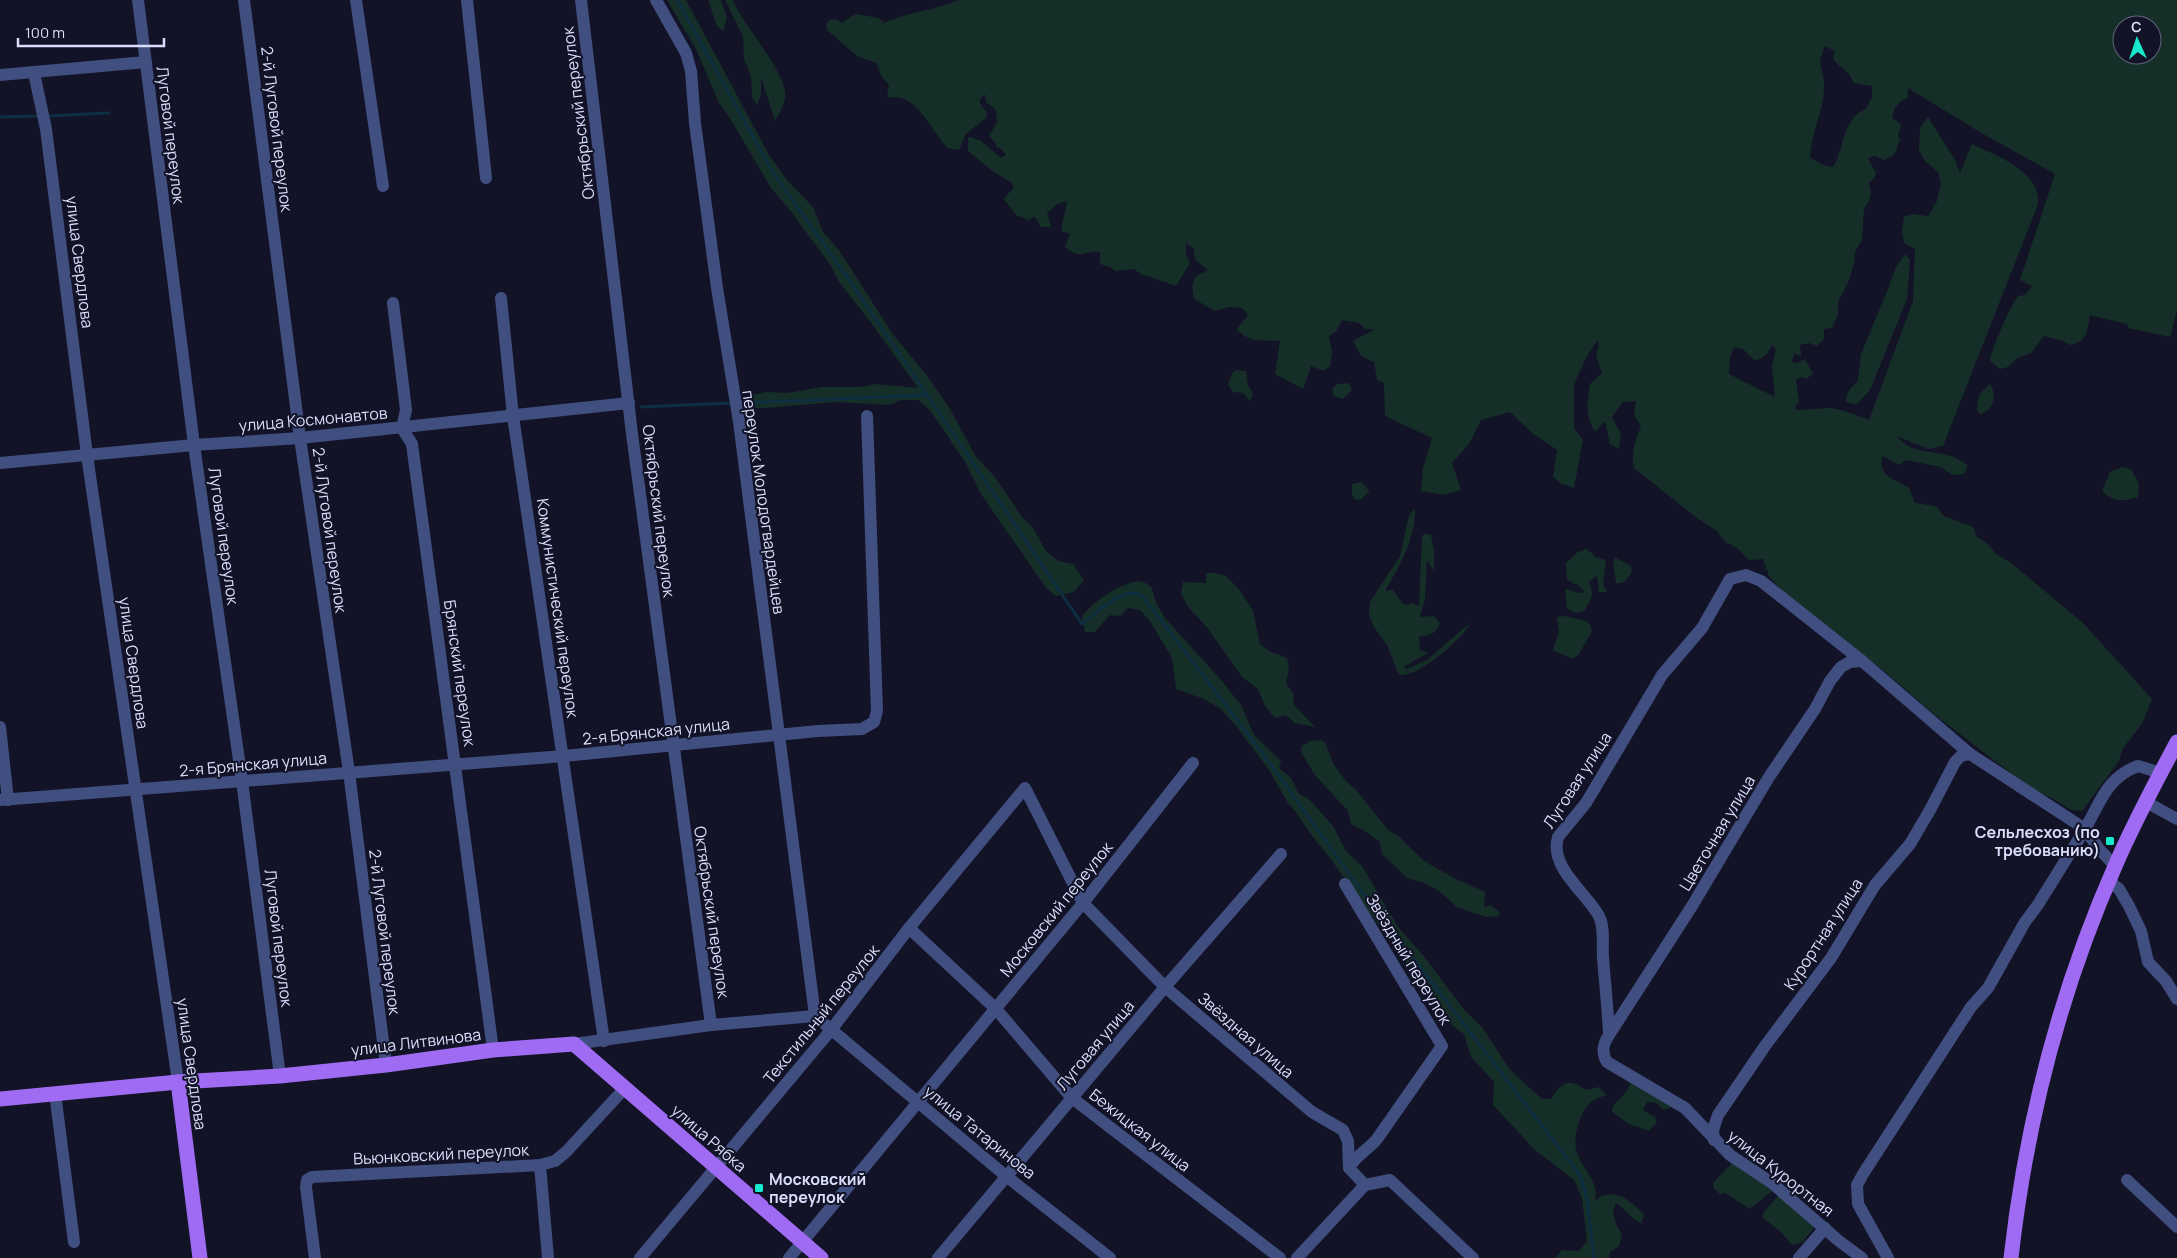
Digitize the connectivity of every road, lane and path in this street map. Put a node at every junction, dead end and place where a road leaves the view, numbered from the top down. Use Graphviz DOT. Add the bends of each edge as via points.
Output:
graph roads {
  1 [pos="138,0"];
  2 [pos="244,0"];
  3 [pos="356,0"];
  4 [pos="467,0"];
  5 [pos="581,0"];
  6 [pos="656,0"];
  7 [pos="146,62"];
  8 [pos="34,73"];
  9 [pos="0,75"];
  10 [pos="486,178"];
  11 [pos="383,186"];
  12 [pos="501,298"];
  13 [pos="394,303"];
  14 [pos="629,403"];
  15 [pos="513,416"];
  16 [pos="867,416"];
  17 [pos="402,428"];
  18 [pos="300,438"];
  19 [pos="194,444"];
  20 [pos="87,455"];
  21 [pos="0,463"];
  22 [pos="1862,661"];
  23 [pos="0,727"];
  24 [pos="779,735"];
  25 [pos="2177,742"];
  26 [pos="673,746"];
  27 [pos="1970,754"];
  28 [pos="564,756"];
  29 [pos="1193,763"];
  30 [pos="456,765"];
  31 [pos="349,772"];
  32 [pos="2161,773"];
  33 [pos="242,781"];
  34 [pos="1025,788"];
  35 [pos="134,790"];
  36 [pos="4,800"];
  37 [pos="2146,802"];
  38 [pos="2177,819"];
  39 [pos="2085,829"];
  40 [pos="1281,854"];
  41 [pos="2115,866"];
  42 [pos="2109,882"];
  43 [pos="1344,884"];
  44 [pos="1083,904"];
  45 [pos="909,928"];
  46 [pos="1165,987"];
  47 [pos="2177,999"];
  48 [pos="996,1009"];
  49 [pos="815,1016"];
  50 [pos="711,1025"];
  51 [pos="831,1030"];
  52 [pos="1609,1035"];
  53 [pos="604,1040"];
  54 [pos="574,1044"];
  55 [pos="494,1050"];
  56 [pos="386,1065"];
  57 [pos="280,1076"];
  58 [pos="178,1082"];
  59 [pos="624,1088"];
  60 [pos="55,1093"];
  61 [pos="0,1098"];
  62 [pos="1072,1098"];
  63 [pos="918,1103"];
  64 [pos="1714,1140"];
  65 [pos="540,1165"];
  66 [pos="716,1168"];
  67 [pos="1349,1168"];
  68 [pos="1006,1176"];
  69 [pos="2128,1180"];
  70 [pos="1365,1185"];
  71 [pos="2177,1227"];
  72 [pos="1825,1228"];
  73 [pos="74,1242"];
  74 [pos="802,1242"];
  75 [pos="200,1258"];
  76 [pos="315,1258"];
  77 [pos="548,1258"];
  78 [pos="640,1258"];
  79 [pos="789,1258"];
  80 [pos="821,1258"];
  81 [pos="938,1258"];
  82 [pos="1110,1258"];
  83 [pos="1280,1258"];
  84 [pos="1297,1258"];
  85 [pos="1473,1258"];
  86 [pos="1799,1258"];
  87 [pos="1862,1258"];
  88 [pos="1888,1258"];
  89 [pos="2010,1258"];
  1 -- 7 [label="street, Луговой переулок"];
  2 -- 18 [label="street, 2-й Луговой переулок"];
  3 -- 11 [label="street"];
  4 -- 10 [label="street"];
  5 -- 14 [label="street, Октябрьский переулок"];
  6 -- 24 [label="street, переулок Молодогвардейцев" via="686,53 691,71 695,123 739,422"];
  7 -- 8 [label="street"];
  7 -- 19 [label="street, Луговой переулок"];
  8 -- 9 [label="street"];
  8 -- 20 [label="street, улица Свердлова" via="46,129"];
  12 -- 15 [label="street, Коммунистический переулок"];
  13 -- 17 [label="street" via="406,410"];
  14 -- 15 [label="street, улица Космонавтов"];
  14 -- 26 [label="street, Октябрьский переулок"];
  15 -- 17 [label="street, улица Космонавтов"];
  15 -- 28 [label="street, Коммунистический переулок"];
  16 -- 24 [label="street, 2-я Брянская улица" via="877,711 874,722 862,729"];
  17 -- 18 [label="street, улица Космонавтов"];
  17 -- 30 [label="street, Брянский переулок" via="412,444"];
  18 -- 19 [label="street, улица Космонавтов"];
  18 -- 31 [label="street, 2-й Луговой переулок"];
  19 -- 20 [label="street, улица Космонавтов"];
  19 -- 33 [label="street, Луговой переулок"];
  20 -- 21 [label="street, улица Космонавтов"];
  20 -- 35 [label="street, улица Свердлова"];
  22 -- 27 [label="street"];
  22 -- 52 [label="street, Цветочная улица" via="1842,667 1830,681"];
  22 -- 52 [label="street, Луговая улица" via="1761,581 1746,576 1730,579 1702,628 1662,674 1586,803 1558,837 1561,863 1602,926"];
  23 -- 36 [label="street"];
  24 -- 26 [label="street, 2-я Брянская улица"];
  24 -- 49 [label="street, переулок Молодогвардейцев"];
  25 -- 32 [label="main road"];
  26 -- 28 [label="street, 2-я Брянская улица"];
  26 -- 50 [label="street, Октябрьский переулок"];
  27 -- 39 [label="street"];
  27 -- 64 [label="street, Курортная улица" via="1955,762 1910,844 1876,885 1831,958 1718,1115 1713,1130"];
  28 -- 30 [label="street, 2-я Брянская улица"];
  28 -- 53 [label="street, Коммунистический переулок"];
  29 -- 44 [label="street, Московский переулок"];
  30 -- 31 [label="street, 2-я Брянская улица"];
  30 -- 55 [label="street, Брянский переулок"];
  31 -- 33 [label="street, 2-я Брянская улица"];
  31 -- 56 [label="street, 2-й Луговой переулок"];
  32 -- 37 [label="main road"];
  32 -- 39 [label="street" via="2138,766 2119,775"];
  33 -- 35 [label="street, 2-я Брянская улица"];
  33 -- 57 [label="street, Луговой переулок"];
  34 -- 44 [label="street, Звёздная улица"];
  34 -- 45 [label="street, Текстильный переулок"];
  35 -- 36 [label="street, 2-я Брянская улица"];
  35 -- 58 [label="street, улица Свердлова"];
  37 -- 38 [label="street"];
  37 -- 41 [label="main road"];
  39 -- 41 [label="street"];
  39 -- 88 [label="street" via="2025,922 1988,988 1971,1007 1857,1185 1858,1204"];
  40 -- 46 [label="street, Луговая улица"];
  41 -- 42 [label="main road"];
  42 -- 47 [label="street" via="2119,889 2129,906 2141,931 2148,962"];
  42 -- 89 [label="main road" via="2070,988 2042,1086 2023,1171"];
  43 -- 67 [label="street, Звёздный переулок" via="1442,1046 1377,1139 1352,1161"];
  44 -- 46 [label="street, Звёздная улица"];
  44 -- 48 [label="street, Московский переулок"];
  45 -- 48 [label="street, Бежицкая улица"];
  45 -- 51 [label="street, Текстильный переулок"];
  46 -- 62 [label="street, Луговая улица"];
  46 -- 67 [label="street, Звёздная улица" via="1312,1112 1343,1130 1348,1141"];
  48 -- 62 [label="street, Бежицкая улица"];
  48 -- 63 [label="street, Московский переулок"];
  49 -- 50 [label="street, улица Литвинова"];
  49 -- 51 [label="street"];
  50 -- 53 [label="street, улица Литвинова"];
  51 -- 63 [label="street, улица Татаринова"];
  51 -- 66 [label="street, Текстильный переулок"];
  52 -- 64 [label="street, улица Курортная" via="1604,1044 1607,1062 1685,1108"];
  53 -- 54 [label="street, улица Литвинова"];
  54 -- 55 [label="main road, улица Литвинова"];
  54 -- 59 [label="main road, улица Рябка"];
  55 -- 56 [label="main road, улица Литвинова"];
  56 -- 57 [label="main road, улица Литвинова"];
  57 -- 58 [label="main road, улица Литвинова"];
  58 -- 60 [label="main road, улица Литвинова"];
  58 -- 75 [label="main road, улица Свердлова"];
  59 -- 65 [label="street, Вьюнковский переулок" via="566,1152 555,1161"];
  59 -- 66 [label="main road, улица Рябка"];
  60 -- 61 [label="main road, улица Литвинова"];
  60 -- 73 [label="street"];
  62 -- 68 [label="street, Луговая улица"];
  62 -- 83 [label="street, Бежицкая улица"];
  63 -- 68 [label="street, улица Татаринова"];
  63 -- 74 [label="street, Московский переулок"];
  64 -- 72 [label="street, улица Курортная"];
  65 -- 76 [label="street, Вьюнковский переулок" via="312,1177 307,1180 306,1187"];
  65 -- 77 [label="street"];
  66 -- 74 [label="main road, улица Рябка"];
  66 -- 78 [label="street, Текстильный переулок"];
  67 -- 70 [label="street"];
  68 -- 81 [label="street, Луговая улица"];
  68 -- 82 [label="street, улица Татаринова"];
  69 -- 71 [label="street"];
  70 -- 84 [label="street"];
  70 -- 85 [label="street" via="1390,1180"];
  72 -- 86 [label="street"];
  72 -- 87 [label="street, улица Курортная"];
  74 -- 79 [label="street, Московский переулок"];
  74 -- 80 [label="main road, улица Рябка"];
}
